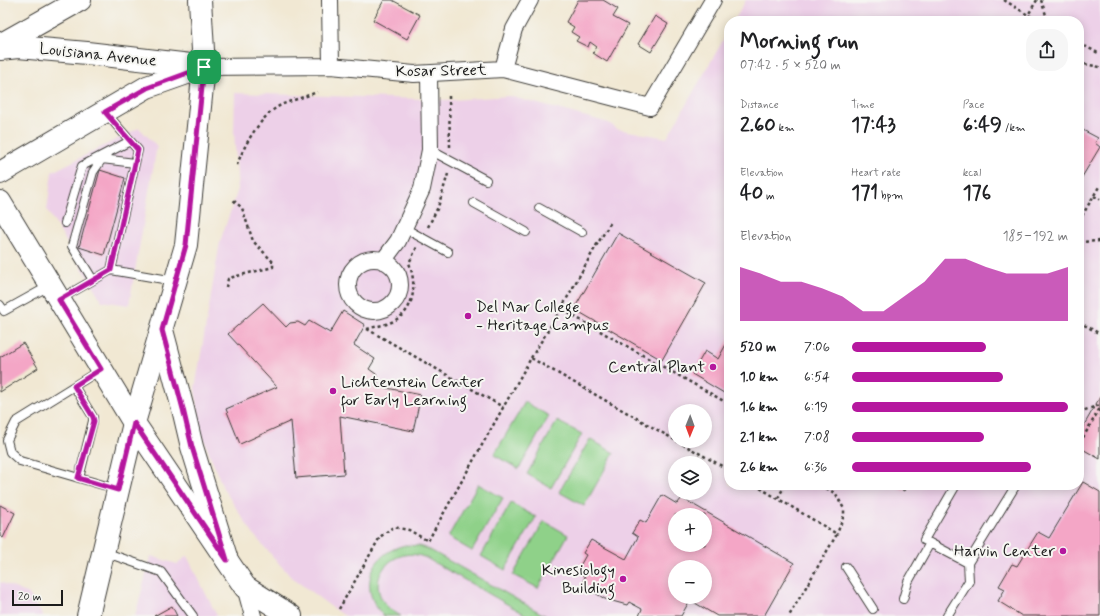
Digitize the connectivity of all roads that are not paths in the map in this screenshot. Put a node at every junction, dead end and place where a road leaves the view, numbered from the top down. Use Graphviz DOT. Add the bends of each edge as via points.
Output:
graph roads {
  1 [pos="80,0"];
  2 [pos="200,0"];
  3 [pos="330,0"];
  4 [pos="530,0"];
  5 [pos="713,0"];
  6 [pos="0,45"];
  7 [pos="0,49"];
  8 [pos="331,66"];
  9 [pos="204,67"];
  10 [pos="503,70"];
  11 [pos="429,74"];
  12 [pos="105,112"];
  13 [pos="130,141"];
  14 [pos="430,150"];
  15 [pos="135,163"];
  16 [pos="0,173"];
  17 [pos="486,180"];
  18 [pos="0,202"];
  19 [pos="474,203"];
  20 [pos="539,208"];
  21 [pos="65,223"];
  22 [pos="404,228"];
  23 [pos="526,232"];
  24 [pos="582,232"];
  25 [pos="448,252"];
  26 [pos="383,261"];
  27 [pos="111,270"];
  28 [pos="93,280"];
  29 [pos="176,281"];
  30 [pos="55,292"];
  31 [pos="0,305"];
  32 [pos="162,330"];
  33 [pos="101,369"];
  34 [pos="74,386"];
  35 [pos="134,423"];
  36 [pos="78,478"];
  37 [pos="118,490"];
  38 [pos="953,490"];
  39 [pos="1013,490"];
  40 [pos="930,543"];
  41 [pos="103,552"];
  42 [pos="227,560"];
  43 [pos="968,564"];
  44 [pos="846,567"];
  45 [pos="245,586"];
  46 [pos="903,599"];
  47 [pos="874,610"];
  48 [pos="190,614"];
  49 [pos="88,616"];
  50 [pos="253,616"];
  51 [pos="291,616"];
  52 [pos="947,616"];
  1 -- 6 [label="main road, Louisiana Avenue" via="57,9"];
  2 -- 9 [label="main road"];
  3 -- 8 [label="street"];
  4 -- 10 [label="street" via="514,29"];
  5 -- 10 [label="street, Kosar Street" via="650,107"];
  7 -- 9 [label="main road, Louisiana Avenue" via="18,47 87,53"];
  8 -- 9 [label="street, Kosar Street"];
  8 -- 11 [label="street, Kosar Street"];
  9 -- 12 [label="main road, Louisiana Avenue" via="147,88"];
  9 -- 29 [label="main road" via="186,245"];
  10 -- 11 [label="street, Kosar Street"];
  11 -- 14 [label="street"];
  12 -- 13 [label="lane"];
  12 -- 16 [label="main road, Louisiana Avenue"];
  13 -- 15 [label="lane" via="138,150"];
  13 -- 21 [label="lane" via="82,166"];
  14 -- 17 [label="lane"];
  14 -- 22 [label="street" via="422,189"];
  15 -- 27 [label="lane"];
  15 -- 28 [label="lane" via="102,159 94,172 72,246"];
  18 -- 30 [label="main road"];
  19 -- 23 [label="lane"];
  20 -- 24 [label="lane"];
  22 -- 25 [label="lane"];
  22 -- 26 [label="street"];
  27 -- 28 [label="lane"];
  27 -- 29 [label="lane"];
  28 -- 30 [label="lane"];
  29 -- 32 [label="main road"];
  30 -- 31 [label="lane" via="4,311"];
  30 -- 33 [label="main road"];
  32 -- 35 [label="main road"];
  32 -- 42 [label="main road" via="192,447"];
  33 -- 34 [label="lane"];
  33 -- 35 [label="main road"];
  34 -- 36 [label="lane" via="94,421"];
  34 -- 36 [label="lane" via="16,422 7,440 10,452 20,461"];
  35 -- 37 [label="main road"];
  35 -- 42 [label="main road"];
  36 -- 37 [label="lane"];
  37 -- 41 [label="main road"];
  38 -- 40 [label="lane" via="924,540"];
  39 -- 43 [label="lane"];
  40 -- 43 [label="lane"];
  40 -- 46 [label="lane" via="908,582"];
  41 -- 48 [label="lane" via="161,572"];
  41 -- 49 [label="main road"];
  42 -- 45 [label="main road"];
  43 -- 52 [label="lane" via="969,581"];
  44 -- 47 [label="lane"];
  45 -- 50 [label="street"];
  45 -- 51 [label="main road"];
}
